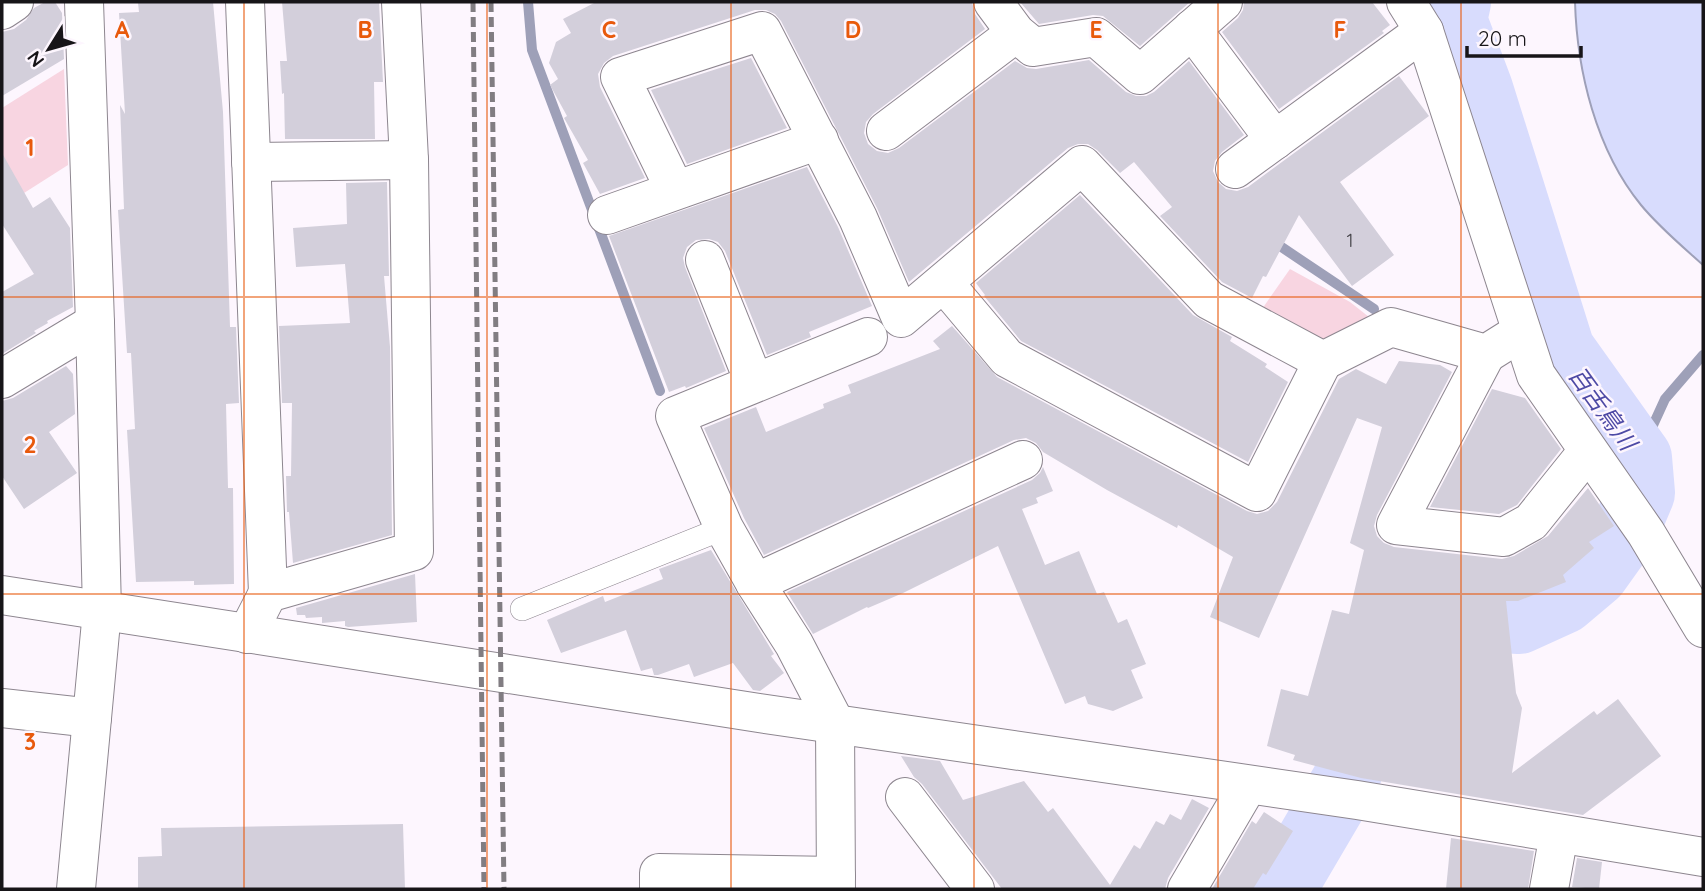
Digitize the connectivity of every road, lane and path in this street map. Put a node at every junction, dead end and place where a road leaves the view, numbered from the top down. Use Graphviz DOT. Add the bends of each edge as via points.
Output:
graph roads {
  1 [pos="14,2"];
  2 [pos="84,2"];
  3 [pos="245,2"];
  4 [pos="401,2"];
  5 [pos="993,2"];
  6 [pos="1223,2"];
  7 [pos="2,10"];
  8 [pos="1416,11"];
  9 [pos="1192,29"];
  10 [pos="1016,33"];
  11 [pos="886,131"];
  12 [pos="819,140"];
  13 [pos="1275,140"];
  14 [pos="409,160"];
  15 [pos="251,162"];
  16 [pos="1235,169"];
  17 [pos="674,190"];
  18 [pos="607,215"];
  19 [pos="705,260"];
  20 [pos="944,283"];
  21 [pos="95,323"];
  22 [pos="1521,332"];
  23 [pos="868,337"];
  24 [pos="1486,354"];
  25 [pos="1323,361"];
  26 [pos="2,379"];
  27 [pos="754,382"];
  28 [pos="1588,451"];
  29 [pos="1023,460"];
  30 [pos="724,528"];
  31 [pos="754,583"];
  32 [pos="268,593"];
  33 [pos="2,595"];
  34 [pos="522,609"];
  35 [pos="1697,609"];
  36 [pos="102,611"];
  37 [pos="247,634"];
  38 [pos="2,708"];
  39 [pos="92,718"];
  40 [pos="835,723"];
  41 [pos="1248,785"];
  42 [pos="905,797"];
  43 [pos="1559,834"];
  44 [pos="1703,856"];
  45 [pos="836,883"];
  46 [pos="76,889"];
  47 [pos="659,889"];
  48 [pos="975,889"];
  49 [pos="1187,889"];
  50 [pos="1549,889"];
  1 -- 7 [label="street"];
  2 -- 21 [label="street"];
  3 -- 15 [label="street"];
  4 -- 14 [label="street"];
  5 -- 10 [label="street"];
  6 -- 9 [label="street"];
  8 -- 13 [label="street"];
  8 -- 22 [label="street"];
  9 -- 10 [label="street" via="1140,75 1096,37 1033,47"];
  9 -- 13 [label="street"];
  10 -- 11 [label="street"];
  12 -- 17 [label="street"];
  12 -- 17 [label="street" via="762,31 620,77"];
  12 -- 20 [label="street" via="901,318"];
  13 -- 16 [label="street"];
  14 -- 15 [label="street"];
  14 -- 32 [label="street" via="414,551"];
  15 -- 32 [label="street"];
  17 -- 18 [label="street"];
  19 -- 27 [label="street"];
  20 -- 25 [label="street" via="1082,165 1209,300"];
  20 -- 25 [label="street" via="1007,358 1258,492"];
  21 -- 26 [label="street"];
  21 -- 36 [label="street"];
  22 -- 24 [label="street"];
  22 -- 28 [label="street" via="1536,375"];
  23 -- 27 [label="street"];
  24 -- 25 [label="street" via="1391,327"];
  24 -- 28 [label="street" via="1396,525 1504,537 1531,522"];
  27 -- 30 [label="street" via="674,416"];
  28 -- 35 [label="street"];
  29 -- 31 [label="street"];
  30 -- 31 [label="street"];
  30 -- 34 [label="lane"];
  31 -- 40 [label="street" via="794,644"];
  32 -- 37 [label="street"];
  33 -- 36 [label="street"];
  36 -- 37 [label="street"];
  36 -- 39 [label="street"];
  37 -- 40 [label="street"];
  38 -- 39 [label="street"];
  39 -- 46 [label="street"];
  40 -- 41 [label="street"];
  40 -- 45 [label="street"];
  41 -- 43 [label="street"];
  41 -- 49 [label="street"];
  42 -- 48 [label="street"];
  43 -- 44 [label="street"];
  43 -- 50 [label="street"];
  45 -- 47 [label="street" via="659,873"];
}
